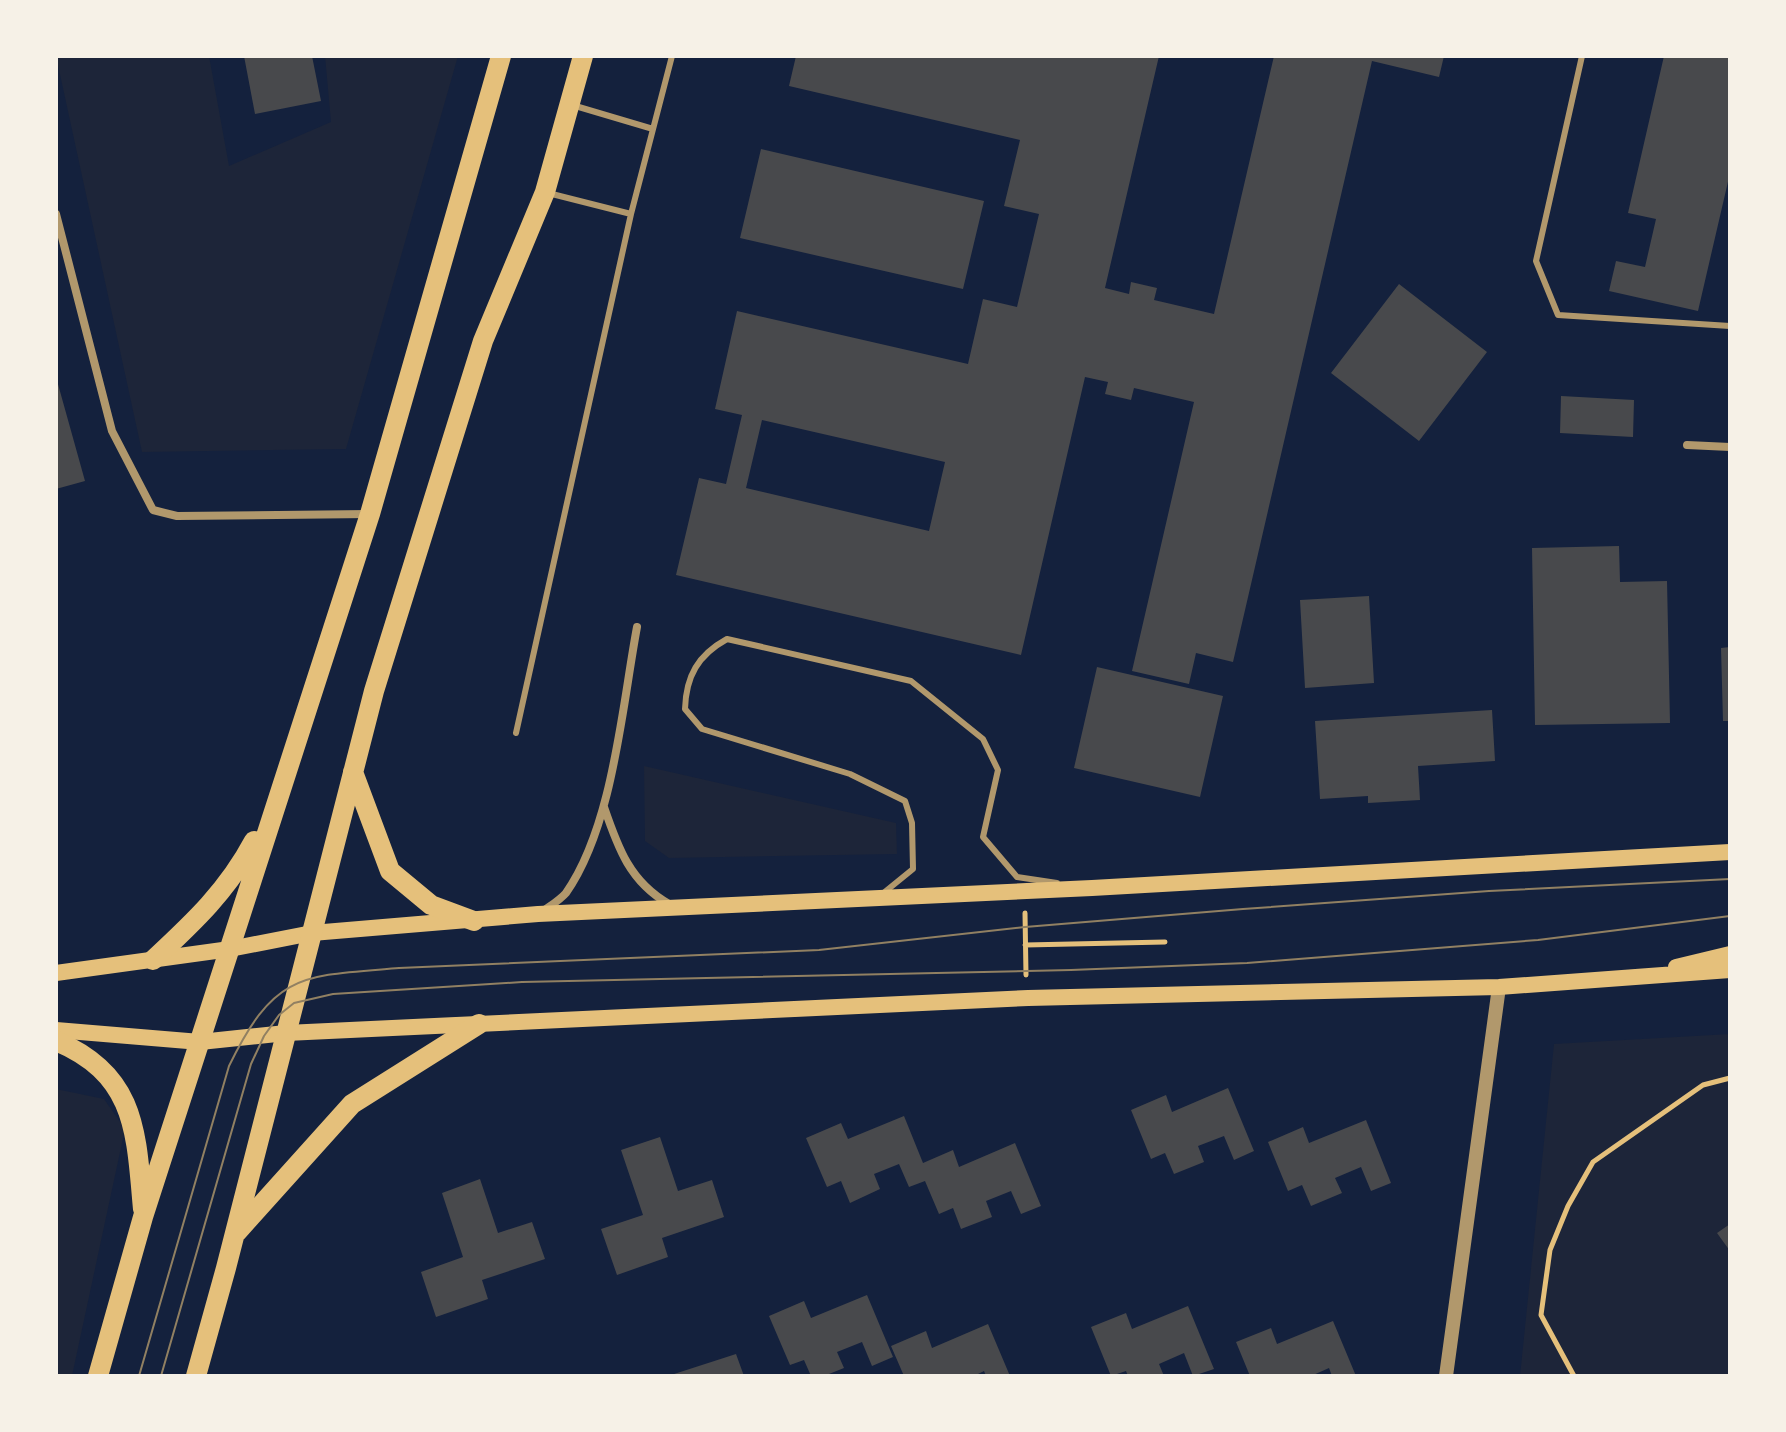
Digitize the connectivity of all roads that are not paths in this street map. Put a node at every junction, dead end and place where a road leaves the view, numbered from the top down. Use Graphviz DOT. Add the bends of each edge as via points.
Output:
graph roads {
  1 [pos="501,56"];
  2 [pos="583,56"];
  3 [pos="672,56"];
  4 [pos="1582,56"];
  5 [pos="569,105"];
  6 [pos="653,129"];
  7 [pos="545,192"];
  8 [pos="56,214"];
  9 [pos="631,214"];
  10 [pos="1730,326"];
  11 [pos="1687,445"];
  12 [pos="1730,447"];
  13 [pos="370,514"];
  14 [pos="637,627"];
  15 [pos="516,733"];
  16 [pos="353,772"];
  17 [pos="280,791"];
  18 [pos="604,807"];
  19 [pos="1730,852"];
  20 [pos="1092,888"];
  21 [pos="876,899"];
  22 [pos="677,908"];
  23 [pos="538,914"];
  24 [pos="474,921"];
  25 [pos="312,933"];
  26 [pos="230,949"];
  27 [pos="1730,954"];
  28 [pos="153,960"];
  29 [pos="1730,970"];
  30 [pos="56,973"];
  31 [pos="1624,979"];
  32 [pos="1499,987"];
  33 [pos="479,1024"];
  34 [pos="56,1030"];
  35 [pos="286,1033"];
  36 [pos="56,1041"];
  37 [pos="200,1042"];
  38 [pos="143,1217"];
  39 [pos="234,1235"];
  40 [pos="98,1376"];
  41 [pos="196,1376"];
  42 [pos="1446,1376"];
  1 -- 13 [label="main road"];
  2 -- 5 [label="main road"];
  3 -- 6 [label="lane"];
  4 -- 10 [label="lane" via="1536,261 1558,315"];
  5 -- 6 [label="lane"];
  5 -- 7 [label="main road"];
  6 -- 9 [label="lane"];
  7 -- 9 [label="lane"];
  7 -- 16 [label="main road" via="483,341"];
  8 -- 13 [label="street" via="112,431 153,510 177,516"];
  9 -- 15 [label="lane"];
  11 -- 12 [label="street"];
  13 -- 17 [label="main road"];
  14 -- 18 [label="street"];
  16 -- 24 [label="main road" via="390,871 431,905"];
  16 -- 25 [label="main road"];
  17 -- 26 [label="main road"];
  17 -- 28 [label="main road" via="243,863 211,906"];
  18 -- 22 [label="street" via="626,864 649,893"];
  18 -- 23 [label="street" via="564,895"];
  19 -- 20 [label="main road"];
  20 -- 21 [label="main road"];
  20 -- 21 [label="lane" via="1017,877 983,837 998,770 983,739 911,681 727,639 709,649 686,684 685,709 702,729 850,774 905,801 912,823 913,869"];
  21 -- 22 [label="main road"];
  22 -- 23 [label="main road"];
  23 -- 24 [label="main road"];
  24 -- 25 [label="main road"];
  25 -- 26 [label="main road"];
  25 -- 35 [label="main road"];
  26 -- 28 [label="main road"];
  26 -- 37 [label="main road"];
  27 -- 31 [label="main road"];
  28 -- 30 [label="main road"];
  29 -- 31 [label="main road"];
  31 -- 32 [label="main road"];
  32 -- 33 [label="main road" via="1028,998"];
  32 -- 42 [label="street"];
  33 -- 35 [label="main road"];
  33 -- 39 [label="main road" via="352,1104"];
  34 -- 37 [label="main road"];
  35 -- 37 [label="main road"];
  35 -- 39 [label="main road"];
  36 -- 38 [label="main road" via="76,1049 109,1076 130,1111"];
  37 -- 38 [label="main road"];
  38 -- 40 [label="main road"];
  39 -- 41 [label="main road"];
}
